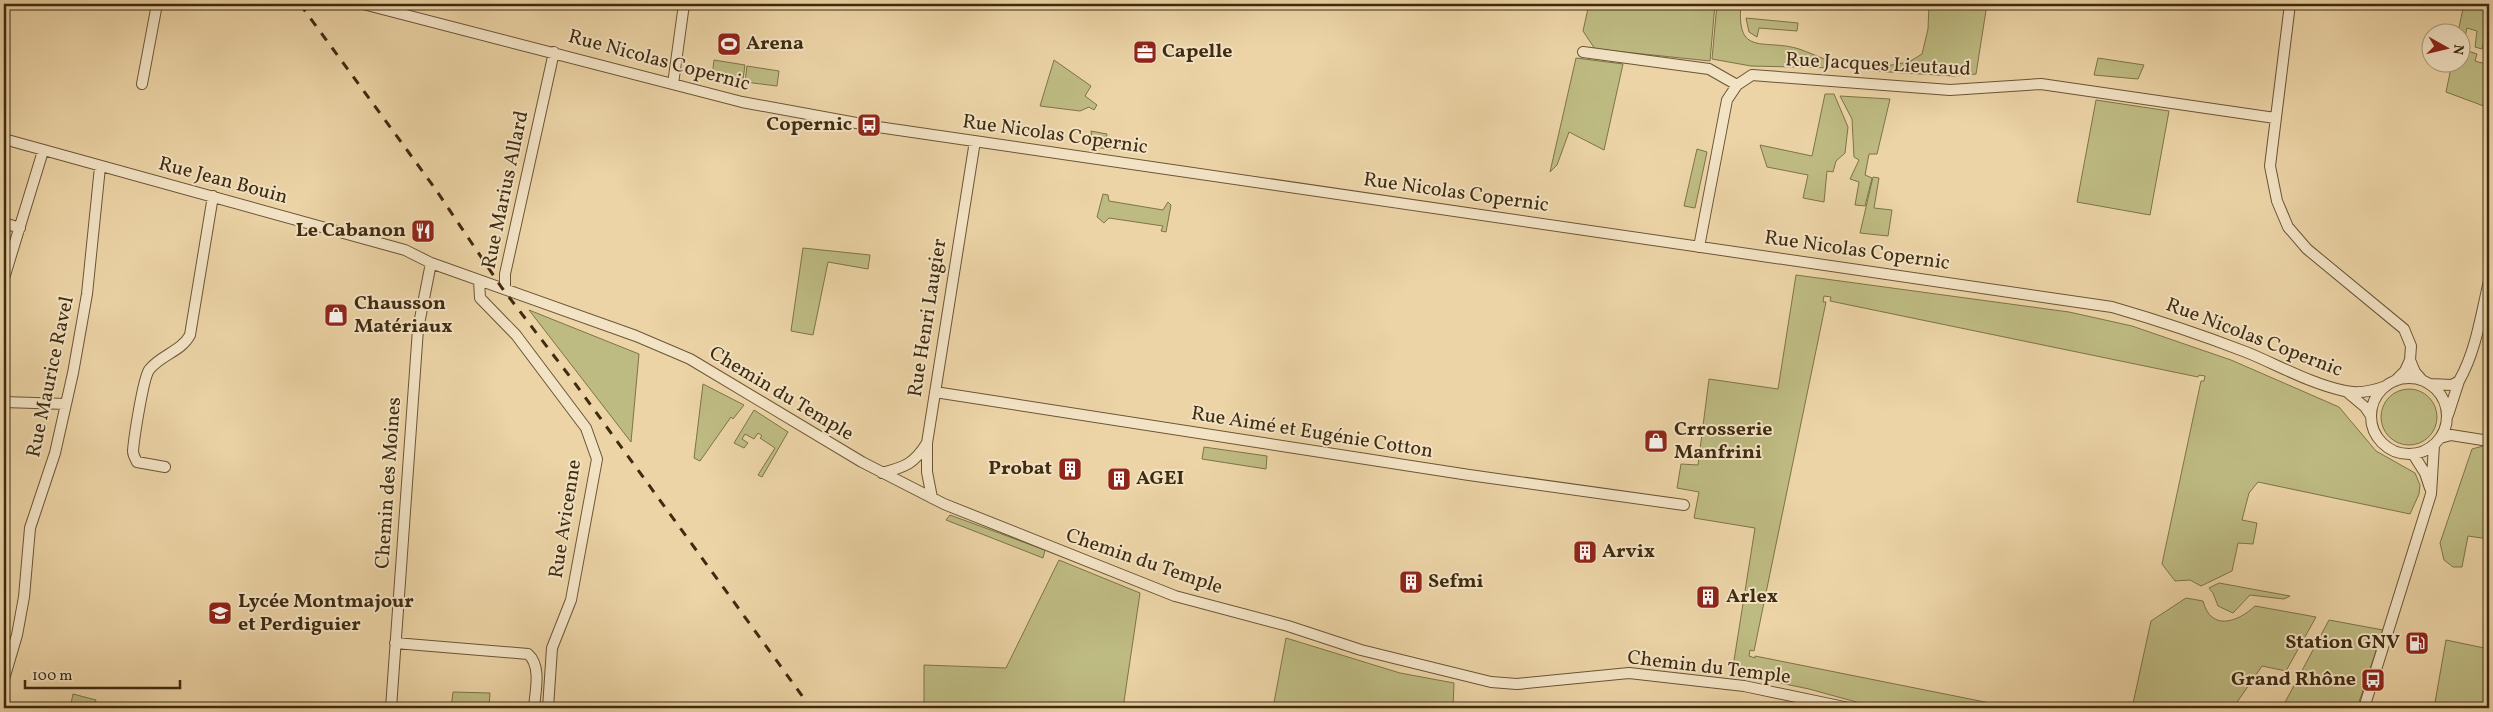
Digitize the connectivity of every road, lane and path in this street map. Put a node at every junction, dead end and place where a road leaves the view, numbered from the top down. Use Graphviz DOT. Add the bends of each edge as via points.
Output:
graph roads {
  1 [pos="157,4"];
  2 [pos="363,4"];
  3 [pos="684,4"];
  4 [pos="2290,4"];
  5 [pos="554,52"];
  6 [pos="1582,52"];
  7 [pos="142,84"];
  8 [pos="673,84"];
  9 [pos="1737,85"];
  10 [pos="2275,118"];
  11 [pos="4,139"];
  12 [pos="975,141"];
  13 [pos="44,151"];
  14 [pos="100,167"];
  15 [pos="213,196"];
  16 [pos="4,223"];
  17 [pos="20,228"];
  18 [pos="1698,247"];
  19 [pos="431,262"];
  20 [pos="6,275"];
  21 [pos="479,280"];
  22 [pos="2489,281"];
  23 [pos="505,289"];
  24 [pos="2410,360"];
  25 [pos="2459,381"];
  26 [pos="2426,383"];
  27 [pos="2390,384"];
  28 [pos="2346,391"];
  29 [pos="935,392"];
  30 [pos="4,402"];
  31 [pos="66,404"];
  32 [pos="2371,416"];
  33 [pos="2447,420"];
  34 [pos="2462,436"];
  35 [pos="2489,441"];
  36 [pos="2437,442"];
  37 [pos="927,443"];
  38 [pos="2413,454"];
  39 [pos="165,467"];
  40 [pos="882,473"];
  41 [pos="2431,494"];
  42 [pos="932,498"];
  43 [pos="1684,505"];
  44 [pos="395,643"];
  45 [pos="4,679"];
  46 [pos="391,708"];
  47 [pos="534,708"];
  48 [pos="548,708"];
  49 [pos="1849,708"];
  50 [pos="2364,708"];
  1 -- 7 [label="street"];
  2 -- 5 [label="street, Rue Nicolas Copernic"];
  3 -- 8 [label="street"];
  4 -- 10 [label="street"];
  5 -- 8 [label="street, Rue Nicolas Copernic"];
  5 -- 23 [label="street, Rue Marius Allard"];
  6 -- 9 [label="street" via="1709,69"];
  8 -- 12 [label="street, Rue Nicolas Copernic" via="786,110"];
  9 -- 10 [label="street, Rue Jacques Lieutaud" via="1752,75 1950,90 2041,84"];
  9 -- 18 [label="street" via="1727,100"];
  10 -- 24 [label="street" via="2270,166 2277,202 2288,227 2307,249 2404,329 2411,346"];
  11 -- 13 [label="street, Rue Jean Bouin"];
  12 -- 18 [label="street, Rue Nicolas Copernic"];
  12 -- 29 [label="street, Rue Henri Laugier"];
  13 -- 14 [label="street, Rue Jean Bouin"];
  13 -- 17 [label="street"];
  14 -- 15 [label="street, Rue Jean Bouin"];
  14 -- 31 [label="street, Rue Maurice Ravel" via="87,294"];
  15 -- 19 [label="street, Rue Jean Bouin" via="405,250"];
  15 -- 39 [label="street" via="190,335 185,344 157,362 148,372 135,432 133,454 137,462"];
  16 -- 17 [label="street"];
  17 -- 20 [label="street"];
  18 -- 28 [label="street, Rue Nicolas Copernic" via="2112,307 2244,351"];
  19 -- 21 [label="street, Rue Marius Allard"];
  19 -- 44 [label="street, Chemin des Moines" via="418,329"];
  21 -- 23 [label="street, Rue Marius Allard"];
  21 -- 48 [label="street, Rue Avicenne" via="480,298 516,335 586,428 597,459 571,600 552,648"];
  22 -- 25 [label="street" via="2467,368"];
  23 -- 40 [label="street, Chemin du Temple" via="636,336 690,360"];
  24 -- 26 [label="street" via="2414,372"];
  24 -- 27 [label="street" via="2405,371"];
  25 -- 26 [label="street" via="2452,385"];
  25 -- 33 [label="street"];
  26 -- 27 [label="street" via="2409,378"];
  26 -- 33 [label="street" via="2440,395"];
  27 -- 28 [label="street" via="2372,391"];
  27 -- 32 [label="street" via="2374,403"];
  28 -- 32 [label="street"];
  29 -- 37 [label="street, Rue Henri Laugier"];
  29 -- 43 [label="street, Rue Aimé et Eugénie Cotton"];
  30 -- 31 [label="street"];
  31 -- 45 [label="street, Rue Maurice Ravel" via="55,453 30,528 24,597"];
  32 -- 38 [label="street" via="2375,434 2387,448"];
  33 -- 34 [label="street"];
  33 -- 36 [label="street"];
  34 -- 35 [label="street"];
  34 -- 36 [label="street" via="2452,435"];
  36 -- 38 [label="street"];
  36 -- 41 [label="street"];
  37 -- 40 [label="street, Rue Henri Laugier" via="916,460"];
  37 -- 42 [label="street" via="927,472"];
  38 -- 41 [label="street" via="2425,473"];
  40 -- 42 [label="street, Chemin du Temple"];
  41 -- 50 [label="street"];
  42 -- 49 [label="street, Chemin du Temple" via="1175,596 1288,626 1361,650 1491,682 1517,684 1629,673 1744,686"];
  44 -- 46 [label="street, Chemin des Moines"];
  44 -- 47 [label="street" via="528,654 534,659 536,668"];
}
